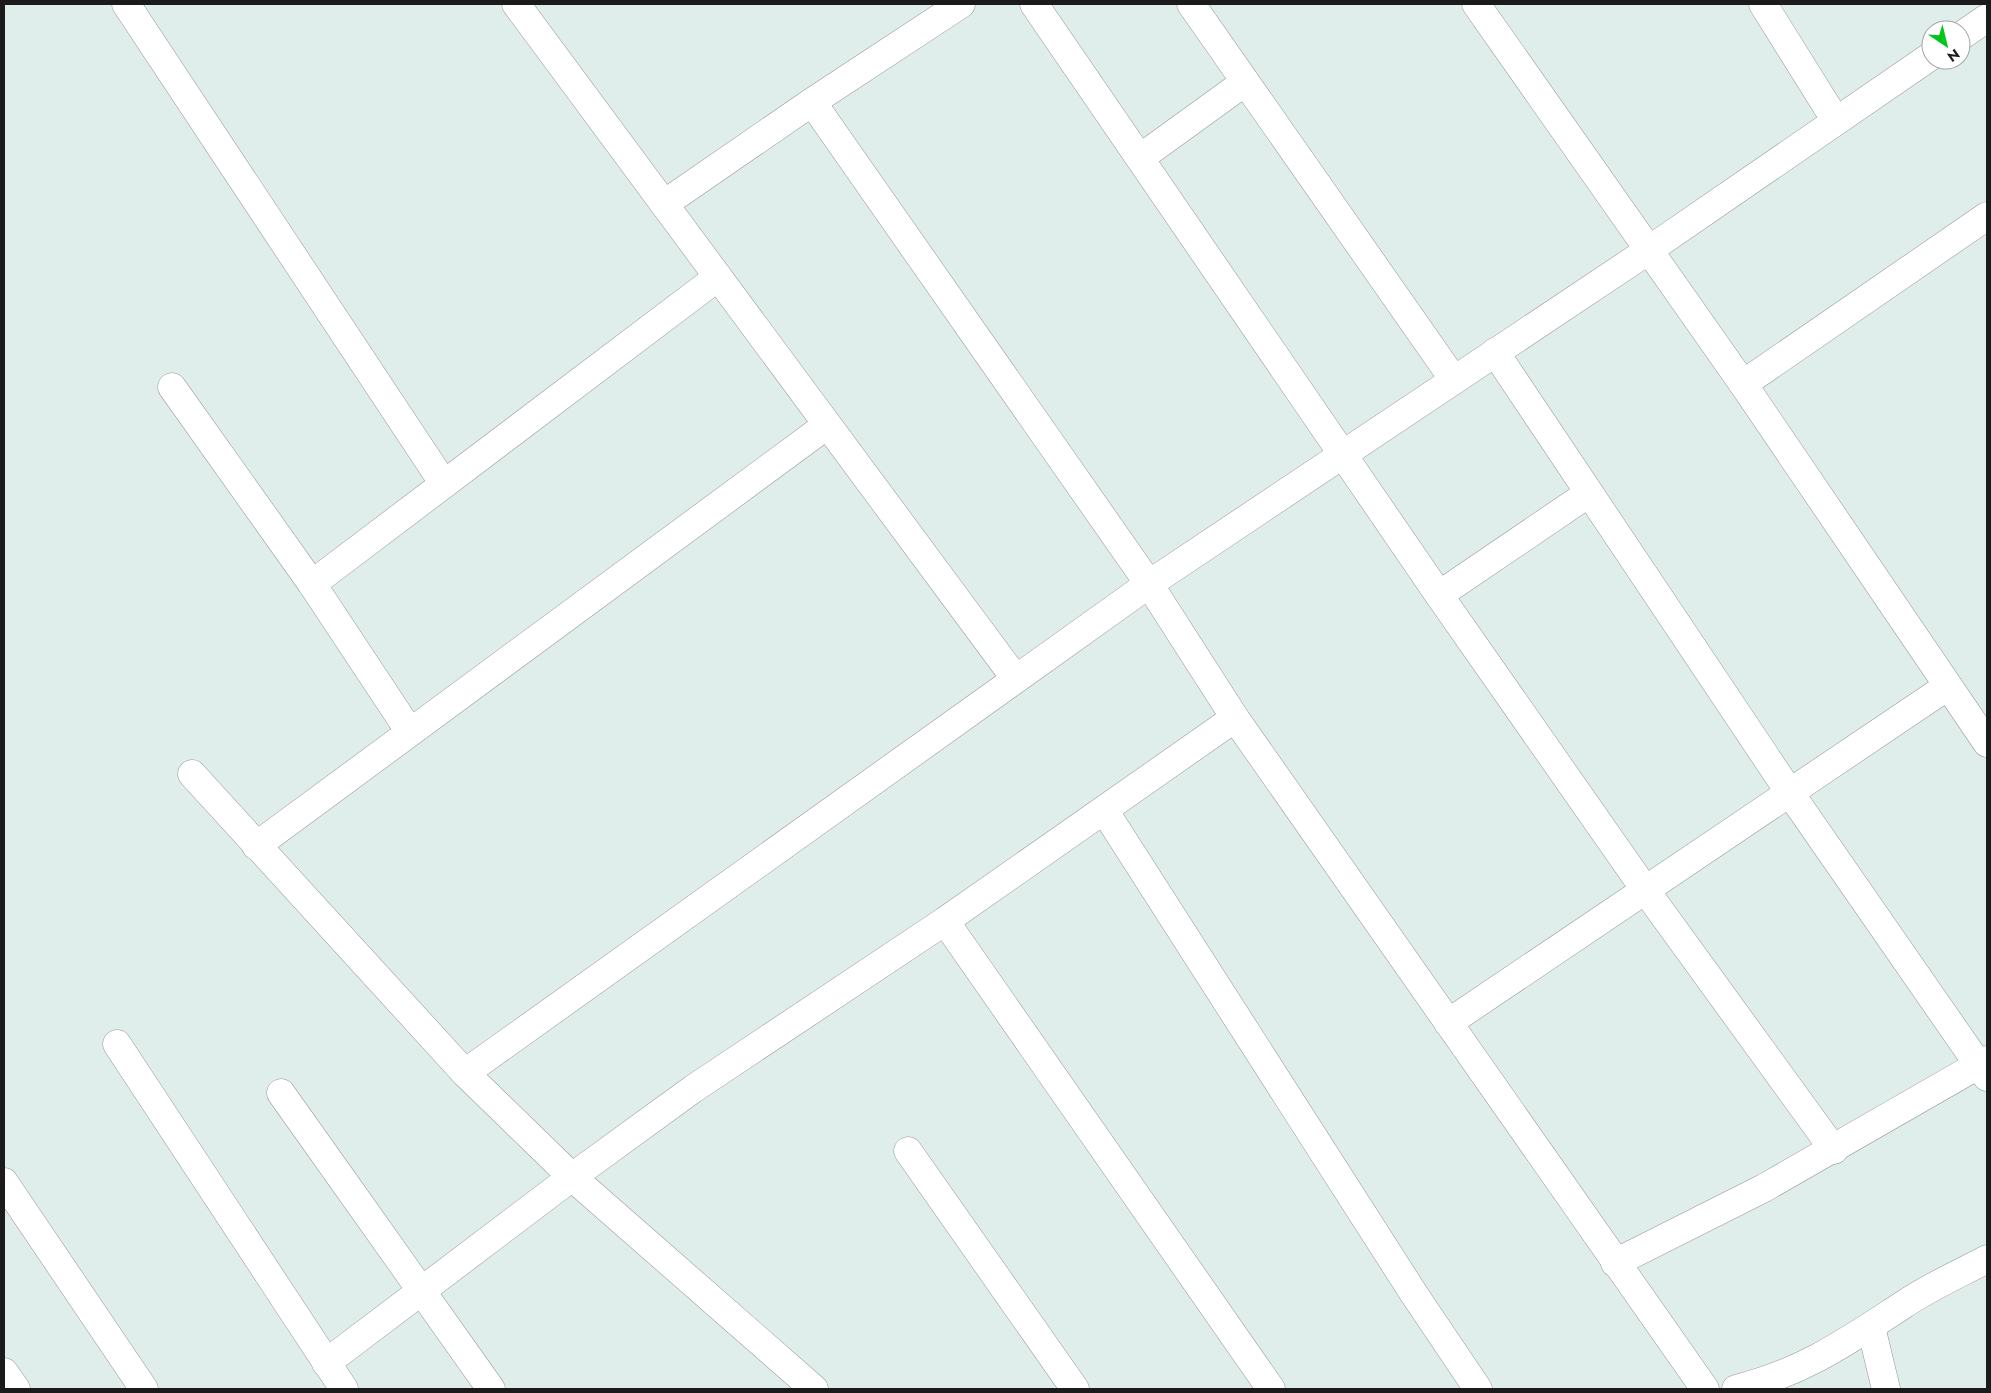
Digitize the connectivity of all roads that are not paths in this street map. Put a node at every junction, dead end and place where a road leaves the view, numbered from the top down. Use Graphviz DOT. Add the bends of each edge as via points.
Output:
graph roads {
  1 [pos="126,4"];
  2 [pos="516,4"];
  3 [pos="961,4"];
  4 [pos="1034,4"];
  5 [pos="1191,4"];
  6 [pos="1476,4"];
  7 [pos="1763,4"];
  8 [pos="1987,18"];
  9 [pos="1971,29"];
  10 [pos="1921,63"];
  11 [pos="1245,82"];
  12 [pos="812,102"];
  13 [pos="1836,121"];
  14 [pos="1140,158"];
  15 [pos="664,204"];
  16 [pos="1987,216"];
  17 [pos="1649,250"];
  18 [pos="718,277"];
  19 [pos="1495,352"];
  20 [pos="1454,380"];
  21 [pos="1743,384"];
  22 [pos="172,387"];
  23 [pos="828,425"];
  24 [pos="1343,454"];
  25 [pos="444,484"];
  26 [pos="1589,493"];
  27 [pos="312,584"];
  28 [pos="1149,584"];
  29 [pos="1439,595"];
  30 [pos="1015,678"];
  31 [pos="1948,686"];
  32 [pos="1235,718"];
  33 [pos="410,732"];
  34 [pos="1987,743"];
  35 [pos="192,774"];
  36 [pos="1790,793"];
  37 [pos="1104,810"];
  38 [pos="256,846"];
  39 [pos="1646,891"];
  40 [pos="945,921"];
  41 [pos="1448,1023"];
  42 [pos="117,1044"];
  43 [pos="1985,1068"];
  44 [pos="465,1072"];
  45 [pos="281,1093"];
  46 [pos="1834,1150"];
  47 [pos="908,1151"];
  48 [pos="572,1177"];
  49 [pos="4,1182"];
  50 [pos="1987,1259"];
  51 [pos="1615,1263"];
  52 [pos="421,1292"];
  53 [pos="1871,1327"];
  54 [pos="326,1363"];
  55 [pos="4,1372"];
  56 [pos="16,1389"];
  57 [pos="144,1389"];
  58 [pos="344,1389"];
  59 [pos="491,1389"];
  60 [pos="814,1389"];
  61 [pos="1075,1389"];
  62 [pos="1271,1389"];
  63 [pos="1478,1389"];
  64 [pos="1705,1389"];
  65 [pos="1736,1389"];
  66 [pos="1886,1389"];
  1 -- 25 [label="street"];
  2 -- 15 [label="street"];
  3 -- 12 [label="street"];
  4 -- 14 [label="street"];
  5 -- 11 [label="street"];
  6 -- 17 [label="street"];
  7 -- 13 [label="street"];
  8 -- 9 [label="street"];
  10 -- 13 [label="street"];
  11 -- 14 [label="street"];
  11 -- 20 [label="street"];
  12 -- 15 [label="street"];
  12 -- 28 [label="street"];
  13 -- 17 [label="street"];
  14 -- 24 [label="street"];
  15 -- 18 [label="street"];
  16 -- 21 [label="street"];
  17 -- 19 [label="street"];
  17 -- 21 [label="street"];
  18 -- 23 [label="street"];
  18 -- 25 [label="street"];
  19 -- 20 [label="street"];
  19 -- 26 [label="street"];
  20 -- 24 [label="street"];
  21 -- 31 [label="street"];
  22 -- 27 [label="street"];
  23 -- 30 [label="street"];
  23 -- 33 [label="street"];
  24 -- 28 [label="street"];
  24 -- 29 [label="street"];
  25 -- 27 [label="street"];
  26 -- 29 [label="street"];
  26 -- 36 [label="street"];
  27 -- 33 [label="street"];
  28 -- 30 [label="street"];
  28 -- 32 [label="street"];
  29 -- 39 [label="street"];
  30 -- 44 [label="street"];
  31 -- 34 [label="street"];
  31 -- 36 [label="street"];
  32 -- 37 [label="street"];
  32 -- 41 [label="street"];
  33 -- 38 [label="street"];
  35 -- 38 [label="street"];
  36 -- 39 [label="street"];
  36 -- 43 [label="street"];
  37 -- 40 [label="street"];
  37 -- 63 [label="street"];
  38 -- 44 [label="street"];
  39 -- 41 [label="street"];
  39 -- 46 [label="street"];
  40 -- 48 [label="street" via="693,1089"];
  40 -- 62 [label="street"];
  41 -- 51 [label="street"];
  42 -- 54 [label="street"];
  43 -- 46 [label="street"];
  44 -- 48 [label="street"];
  45 -- 52 [label="street"];
  46 -- 51 [label="street"];
  47 -- 61 [label="street"];
  48 -- 52 [label="street"];
  48 -- 60 [label="street"];
  49 -- 57 [label="street"];
  50 -- 53 [label="street" via="1904,1304"];
  51 -- 64 [label="street"];
  52 -- 54 [label="street"];
  52 -- 59 [label="street"];
  53 -- 65 [label="street" via="1818,1359 1770,1381"];
  53 -- 66 [label="street"];
  54 -- 58 [label="street"];
  55 -- 56 [label="street"];
}
